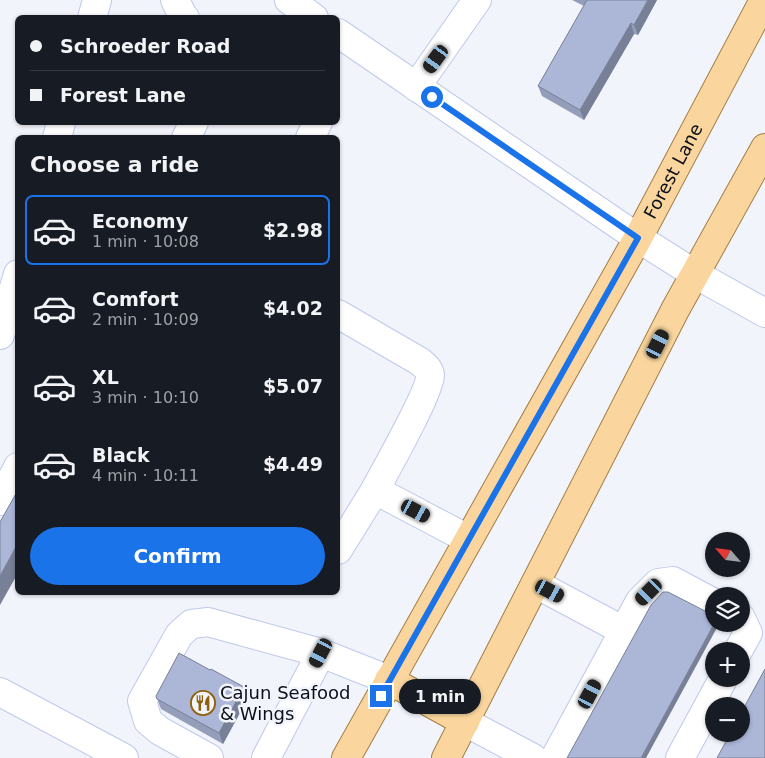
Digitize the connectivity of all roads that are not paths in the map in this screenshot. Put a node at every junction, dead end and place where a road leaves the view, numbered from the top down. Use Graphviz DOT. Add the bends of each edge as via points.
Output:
graph roads {
  1 [pos="97,0"];
  2 [pos="175,0"];
  3 [pos="289,0"];
  4 [pos="477,0"];
  5 [pos="764,0"];
  6 [pos="93,15"];
  7 [pos="182,15"];
  8 [pos="310,15"];
  9 [pos="340,34"];
  10 [pos="416,87"];
  11 [pos="765,148"];
  12 [pos="638,238"];
  13 [pos="695,274"];
  14 [pos="15,284"];
  15 [pos="765,313"];
  16 [pos="340,315"];
  17 [pos="0,335"];
  18 [pos="15,473"];
  19 [pos="375,490"];
  20 [pos="0,501"];
  21 [pos="468,539"];
  22 [pos="340,547"];
  23 [pos="536,584"];
  24 [pos="705,598"];
  25 [pos="624,631"];
  26 [pos="321,653"];
  27 [pos="390,680"];
  28 [pos="719,687"];
  29 [pos="0,692"];
  30 [pos="465,722"];
  31 [pos="124,758"];
  32 [pos="210,758"];
  33 [pos="266,758"];
  34 [pos="346,758"];
  35 [pos="446,758"];
  36 [pos="537,758"];
  37 [pos="680,758"];
  1 -- 6 [label="street"];
  2 -- 7 [label="street"];
  3 -- 8 [label="street"];
  4 -- 10 [label="street"];
  5 -- 12 [label="main road, Forest Lane"];
  9 -- 10 [label="street"];
  10 -- 12 [label="street"];
  11 -- 13 [label="main road"];
  12 -- 13 [label="street"];
  12 -- 21 [label="main road, Forest Lane"];
  13 -- 15 [label="street"];
  13 -- 23 [label="main road"];
  14 -- 17 [label="street"];
  16 -- 19 [label="street" via="427,366 430,373 422,400"];
  18 -- 20 [label="street"];
  19 -- 21 [label="street"];
  19 -- 22 [label="street"];
  21 -- 27 [label="main road, Forest Lane"];
  23 -- 25 [label="street"];
  23 -- 30 [label="main road"];
  24 -- 25 [label="street" via="672,581 658,583 640,600"];
  25 -- 36 [label="street"];
  26 -- 27 [label="street"];
  26 -- 32 [label="street" via="208,622 192,624 179,634 142,701 148,721"];
  26 -- 33 [label="street"];
  27 -- 30 [label="main road"];
  27 -- 34 [label="main road, Forest Lane"];
  28 -- 37 [label="street"];
  29 -- 31 [label="street"];
  30 -- 35 [label="main road"];
  30 -- 36 [label="street"];
}
